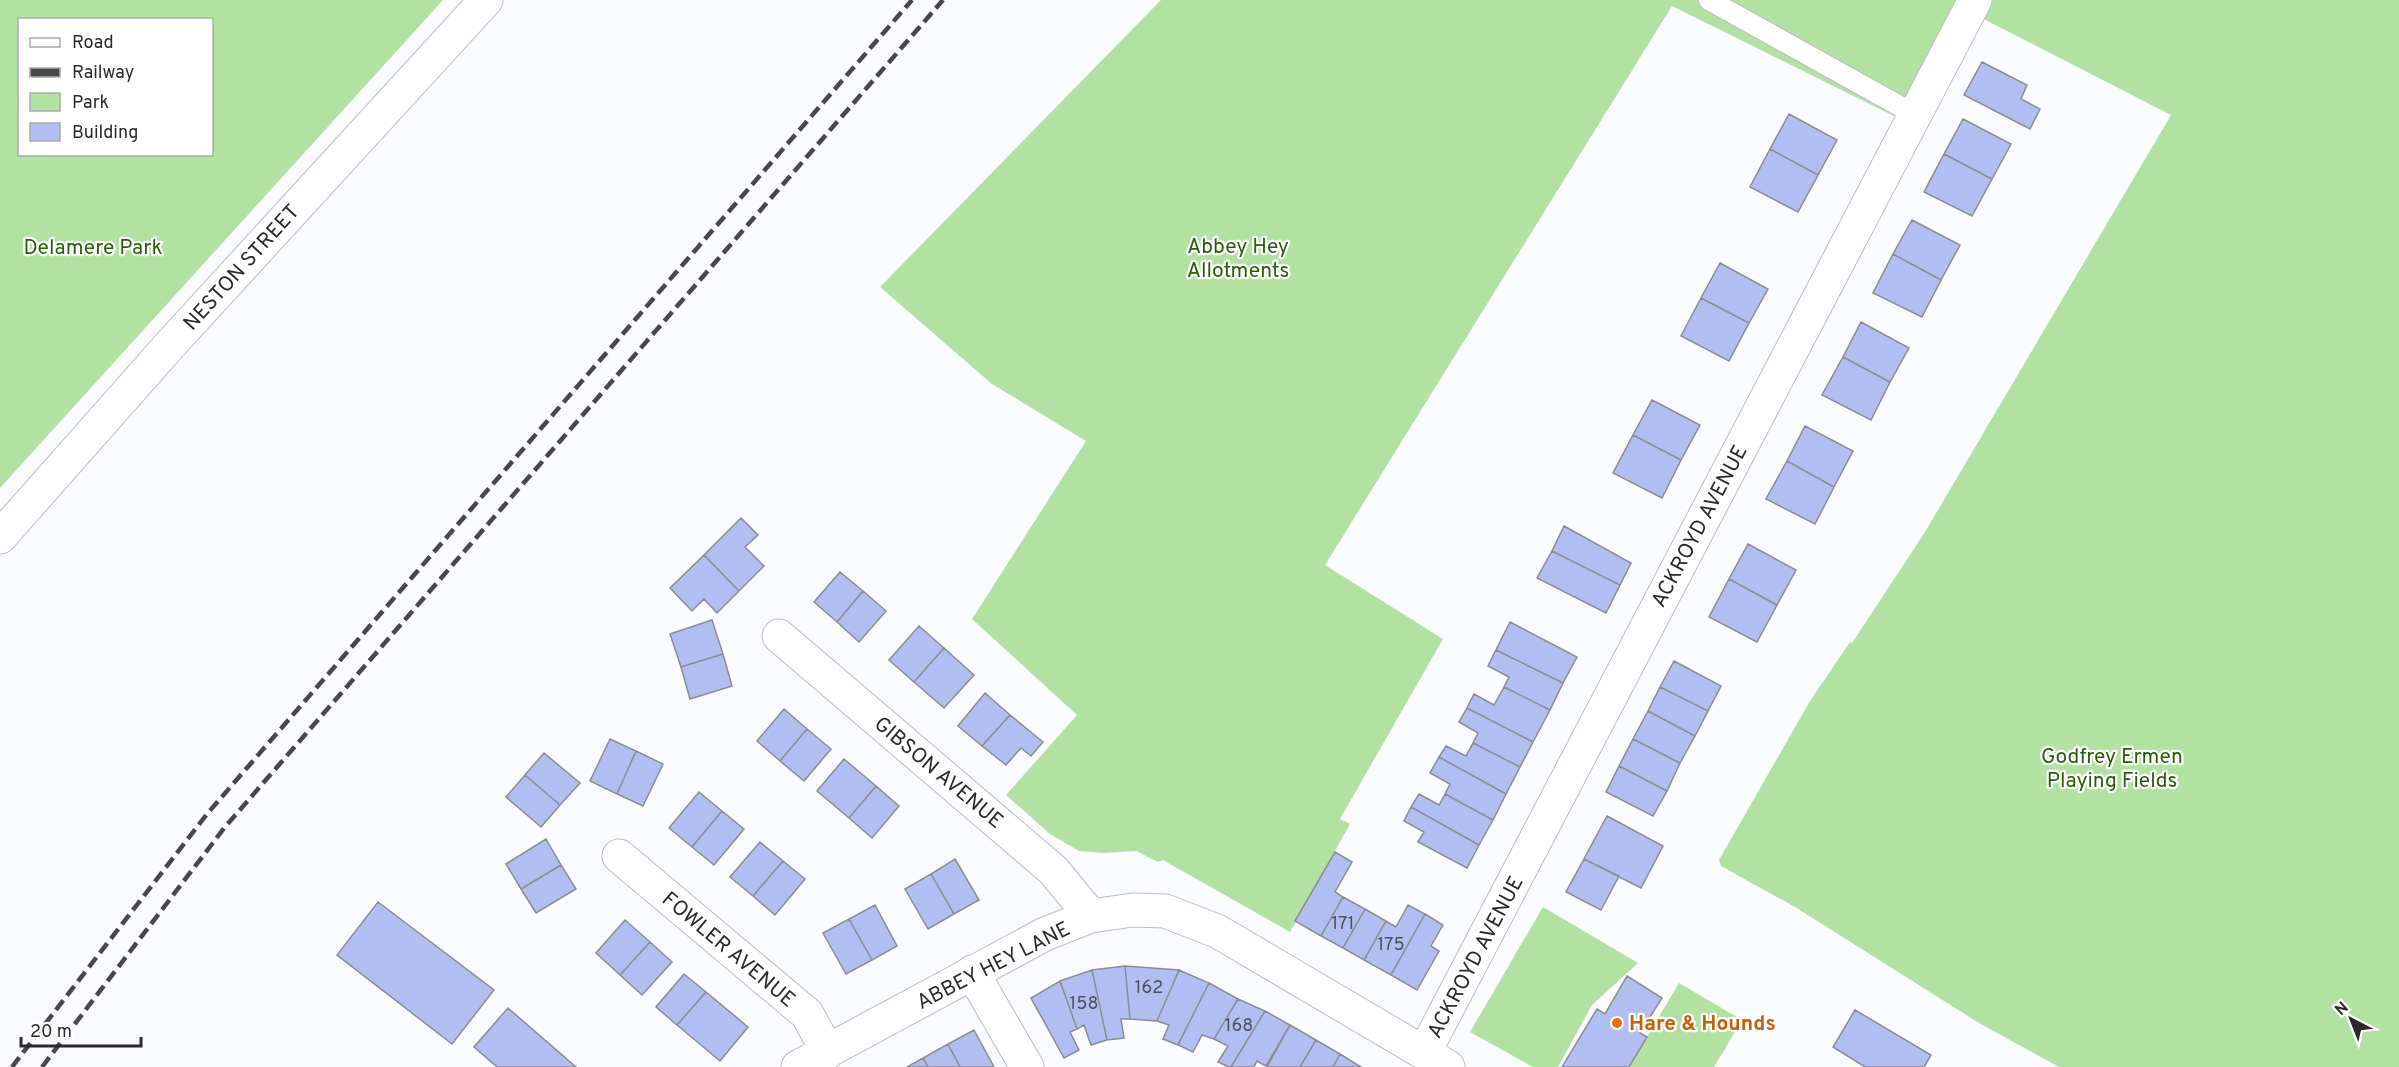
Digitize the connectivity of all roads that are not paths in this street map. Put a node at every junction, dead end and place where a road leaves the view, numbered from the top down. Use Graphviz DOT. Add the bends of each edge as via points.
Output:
graph roads {
  1 [pos="486,0"];
  2 [pos="1708,0"];
  3 [pos="1975,0"];
  4 [pos="1914,114"];
  5 [pos="0,537"];
  6 [pos="779,636"];
  7 [pos="619,856"];
  8 [pos="1091,916"];
  9 [pos="972,972"];
  10 [pos="828,1052"];
  11 [pos="1436,1060"];
  12 [pos="798,1067"];
  13 [pos="1027,1067"];
  1 -- 5 [label="street, NESTON STREET"];
  2 -- 4 [label="lane"];
  3 -- 4 [label="street, ACKROYD AVENUE"];
  4 -- 11 [label="street, ACKROYD AVENUE"];
  6 -- 8 [label="street, GIBSON AVENUE" via="1053,870"];
  7 -- 10 [label="street, FOWLER AVENUE" via="807,1014"];
  8 -- 9 [label="street, ABBEY HEY LANE" via="1045,934"];
  8 -- 11 [label="street, ABBEY HEY LANE" via="1133,910 1165,911 1217,931"];
  9 -- 10 [label="street, ABBEY HEY LANE"];
  9 -- 13 [label="street"];
  10 -- 12 [label="street, ABBEY HEY LANE"];
}
